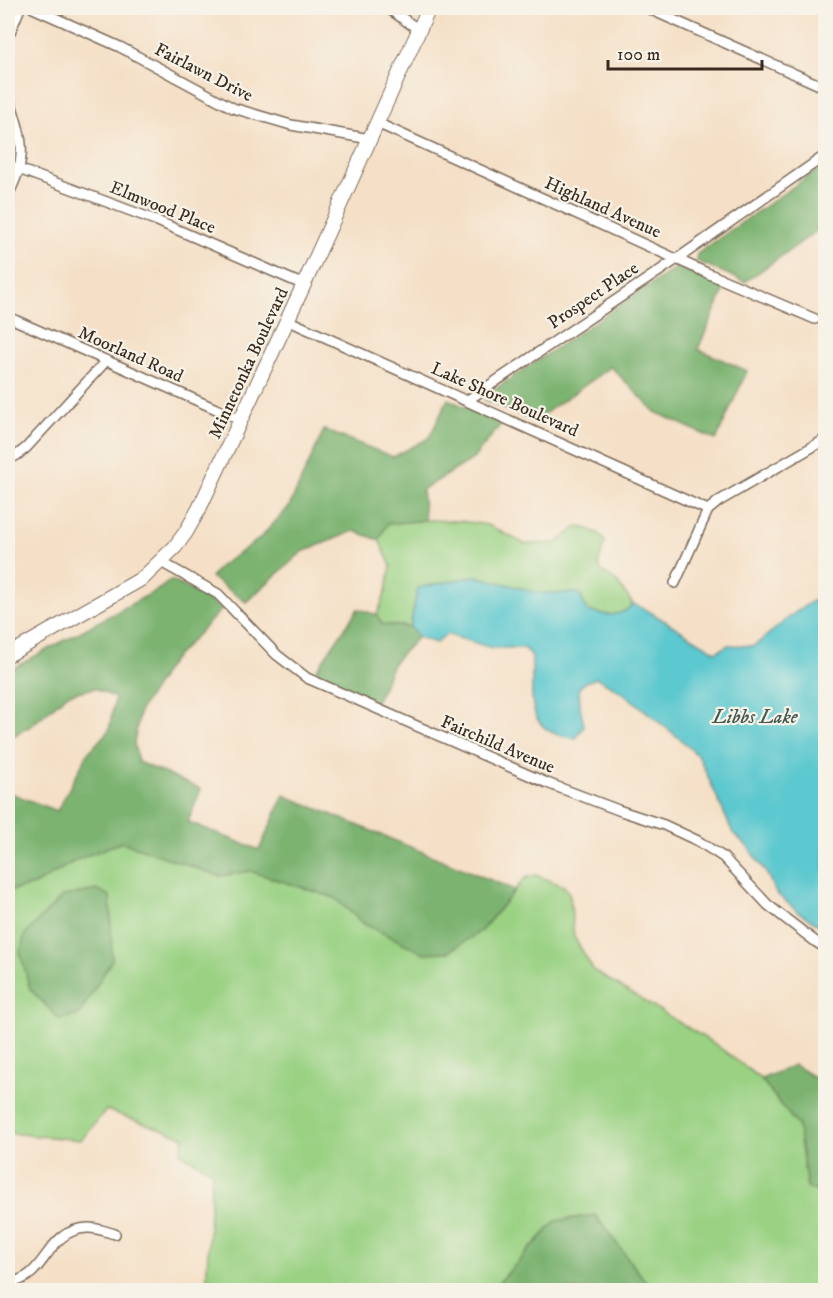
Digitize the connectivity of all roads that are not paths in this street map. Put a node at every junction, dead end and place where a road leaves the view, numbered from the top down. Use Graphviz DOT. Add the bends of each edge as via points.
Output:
graph roads {
  1 [pos="20,8"];
  2 [pos="33,8"];
  3 [pos="388,8"];
  4 [pos="429,8"];
  5 [pos="647,8"];
  6 [pos="419,30"];
  7 [pos="8,37"];
  8 [pos="825,88"];
  9 [pos="8,94"];
  10 [pos="377,123"];
  11 [pos="370,139"];
  12 [pos="825,155"];
  13 [pos="8,165"];
  14 [pos="19,170"];
  15 [pos="8,195"];
  16 [pos="677,259"];
  17 [pos="304,285"];
  18 [pos="8,317"];
  19 [pos="815,319"];
  20 [pos="287,320"];
  21 [pos="106,361"];
  22 [pos="468,400"];
  23 [pos="241,420"];
  24 [pos="825,439"];
  25 [pos="8,460"];
  26 [pos="708,510"];
  27 [pos="161,562"];
  28 [pos="675,583"];
  29 [pos="8,655"];
  30 [pos="825,948"];
  31 [pos="115,1234"];
  32 [pos="8,1282"];
  1 -- 7 [label="street"];
  2 -- 11 [label="street, Fairlawn Drive" via="120,47 233,108 291,125"];
  3 -- 6 [label="street"];
  4 -- 6 [label="main road, Minnetonka Boulevard"];
  5 -- 8 [label="street"];
  6 -- 10 [label="main road, Minnetonka Boulevard"];
  9 -- 14 [label="street" via="23,152"];
  10 -- 11 [label="main road, Minnetonka Boulevard"];
  10 -- 16 [label="street, Highland Avenue"];
  11 -- 17 [label="main road, Minnetonka Boulevard"];
  12 -- 16 [label="street, Prospect Place"];
  13 -- 14 [label="street, Elmwood Place"];
  14 -- 15 [label="street"];
  14 -- 17 [label="street, Elmwood Place" via="154,220"];
  16 -- 19 [label="street, Highland Avenue"];
  16 -- 22 [label="street, Prospect Place"];
  17 -- 20 [label="main road, Minnetonka Boulevard"];
  18 -- 21 [label="street, Moorland Road"];
  20 -- 22 [label="street, Lake Shore Boulevard"];
  20 -- 23 [label="main road, Minnetonka Boulevard"];
  21 -- 23 [label="street, Moorland Road"];
  21 -- 25 [label="street" via="26,448"];
  22 -- 26 [label="street, Lake Shore Boulevard"];
  23 -- 27 [label="main road, Minnetonka Boulevard" via="190,524"];
  24 -- 26 [label="street"];
  26 -- 28 [label="street"];
  27 -- 29 [label="main road, Minnetonka Boulevard" via="126,589"];
  27 -- 30 [label="street, Fairchild Avenue" via="218,594 277,655 307,678 547,783 664,825 698,842 723,857 768,905"];
  31 -- 32 [label="street" via="89,1228 76,1230 53,1244 38,1268"];
}
